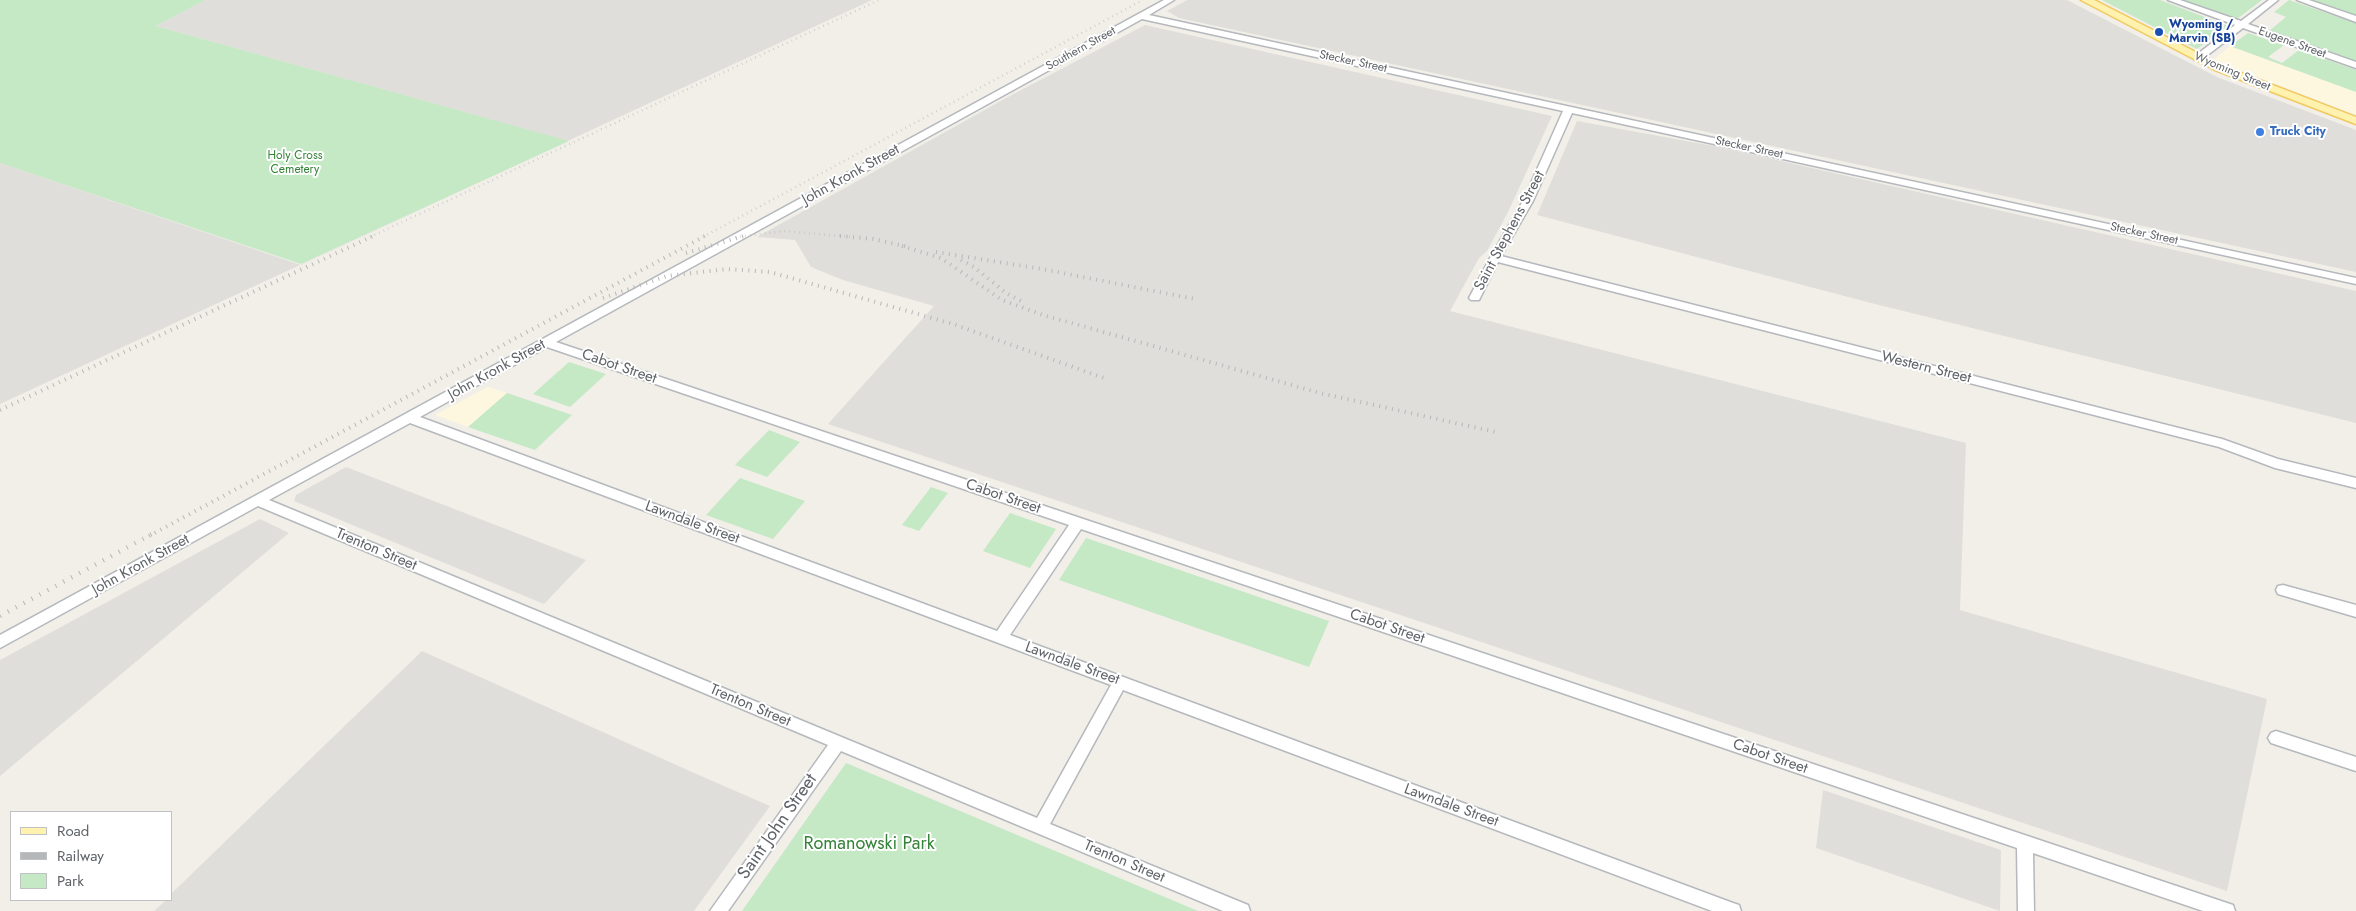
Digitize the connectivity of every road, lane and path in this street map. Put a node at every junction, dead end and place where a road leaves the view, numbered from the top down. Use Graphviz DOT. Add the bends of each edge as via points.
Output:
graph roads {
  1 [pos="1170,0"];
  2 [pos="2086,0"];
  3 [pos="2172,0"];
  4 [pos="2274,0"];
  5 [pos="2301,0"];
  6 [pos="1141,16"];
  7 [pos="2356,19"];
  8 [pos="2242,25"];
  9 [pos="2198,58"];
  10 [pos="2356,66"];
  11 [pos="993,98"];
  12 [pos="1569,109"];
  13 [pos="2356,121"];
  14 [pos="1495,258"];
  15 [pos="2356,280"];
  16 [pos="1475,298"];
  17 [pos="546,343"];
  18 [pos="410,418"];
  19 [pos="2356,483"];
  20 [pos="258,501"];
  21 [pos="1078,522"];
  22 [pos="2283,590"];
  23 [pos="2356,611"];
  24 [pos="1000,638"];
  25 [pos="0,642"];
  26 [pos="1120,682"];
  27 [pos="2276,738"];
  28 [pos="838,743"];
  29 [pos="2356,764"];
  30 [pos="1040,827"];
  31 [pos="2025,843"];
  32 [pos="718,911"];
  33 [pos="1242,911"];
  34 [pos="1733,911"];
  35 [pos="2026,911"];
  36 [pos="2227,911"];
  1 -- 6 [label="street, Southern Street"];
  2 -- 9 [label="main road, Wyoming Street"];
  3 -- 8 [label="street, Eugene Street"];
  4 -- 8 [label="street"];
  5 -- 7 [label="street"];
  6 -- 11 [label="street, Southern Street"];
  6 -- 12 [label="street, Stecker Street"];
  8 -- 9 [label="street"];
  8 -- 10 [label="street, Eugene Street"];
  9 -- 13 [label="main road, Wyoming Street"];
  11 -- 17 [label="street, John Kronk Street"];
  12 -- 14 [label="street, Saint Stephens Street" via="1528,202"];
  12 -- 15 [label="street, Stecker Street"];
  14 -- 16 [label="street, Saint Stephens Street"];
  14 -- 19 [label="street, Western Street" via="2222,443 2275,463"];
  17 -- 18 [label="street, John Kronk Street"];
  17 -- 21 [label="street, Cabot Street"];
  18 -- 20 [label="street, John Kronk Street"];
  18 -- 24 [label="street, Lawndale Street"];
  20 -- 25 [label="street, John Kronk Street"];
  20 -- 28 [label="street, Trenton Street"];
  21 -- 24 [label="street"];
  21 -- 31 [label="street, Cabot Street"];
  22 -- 23 [label="street"];
  24 -- 26 [label="street, Lawndale Street"];
  26 -- 30 [label="street"];
  26 -- 34 [label="street, Lawndale Street"];
  27 -- 29 [label="street"];
  28 -- 30 [label="street, Trenton Street"];
  28 -- 32 [label="street, Saint John Street"];
  30 -- 33 [label="street, Trenton Street"];
  31 -- 35 [label="street"];
  31 -- 36 [label="street, Cabot Street"];
}
